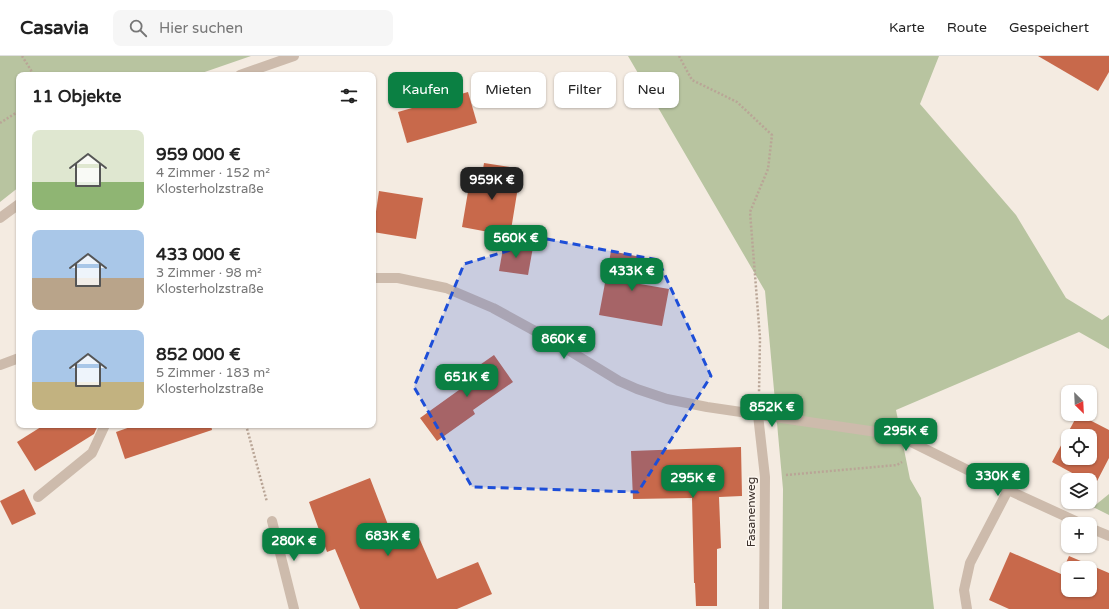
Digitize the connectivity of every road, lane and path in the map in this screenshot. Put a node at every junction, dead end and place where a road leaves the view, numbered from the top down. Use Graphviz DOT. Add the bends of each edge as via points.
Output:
graph roads {
  1 [pos="22,56"];
  2 [pos="294,56"];
  3 [pos="679,56"];
  4 [pos="32,72"];
  5 [pos="249,72"];
  6 [pos="16,113"];
  7 [pos="0,123"];
  8 [pos="16,206"];
  9 [pos="0,218"];
  10 [pos="376,278"];
  11 [pos="16,359"];
  12 [pos="0,365"];
  13 [pos="758,415"];
  14 [pos="104,428"];
  15 [pos="247,428"];
  16 [pos="897,465"];
  17 [pos="784,475"];
  18 [pos="262,484"];
  19 [pos="1008,490"];
  20 [pos="38,497"];
  21 [pos="1067,517"];
  22 [pos="272,521"];
  23 [pos="1097,531"];
  24 [pos="1109,536"];
  25 [pos="294,609"];
  26 [pos="764,609"];
  27 [pos="967,609"];
  1 -- 4 [label="path"];
  2 -- 5 [label="street"];
  3 -- 13 [label="path" via="692,80 738,102 772,136 768,169 750,212 760,338"];
  6 -- 7 [label="path"];
  8 -- 9 [label="street"];
  10 -- 13 [label="street" via="398,278 446,288 493,308 619,381 667,400"];
  11 -- 12 [label="street"];
  13 -- 19 [label="street" via="897,435"];
  13 -- 26 [label="street, Fasanenweg" via="765,477"];
  14 -- 20 [label="street" via="92,453"];
  15 -- 18 [label="path"];
  16 -- 17 [label="path"];
  19 -- 21 [label="street"];
  19 -- 27 [label="street" via="970,563 964,590"];
  22 -- 25 [label="street"];
  23 -- 24 [label="street"];
}
